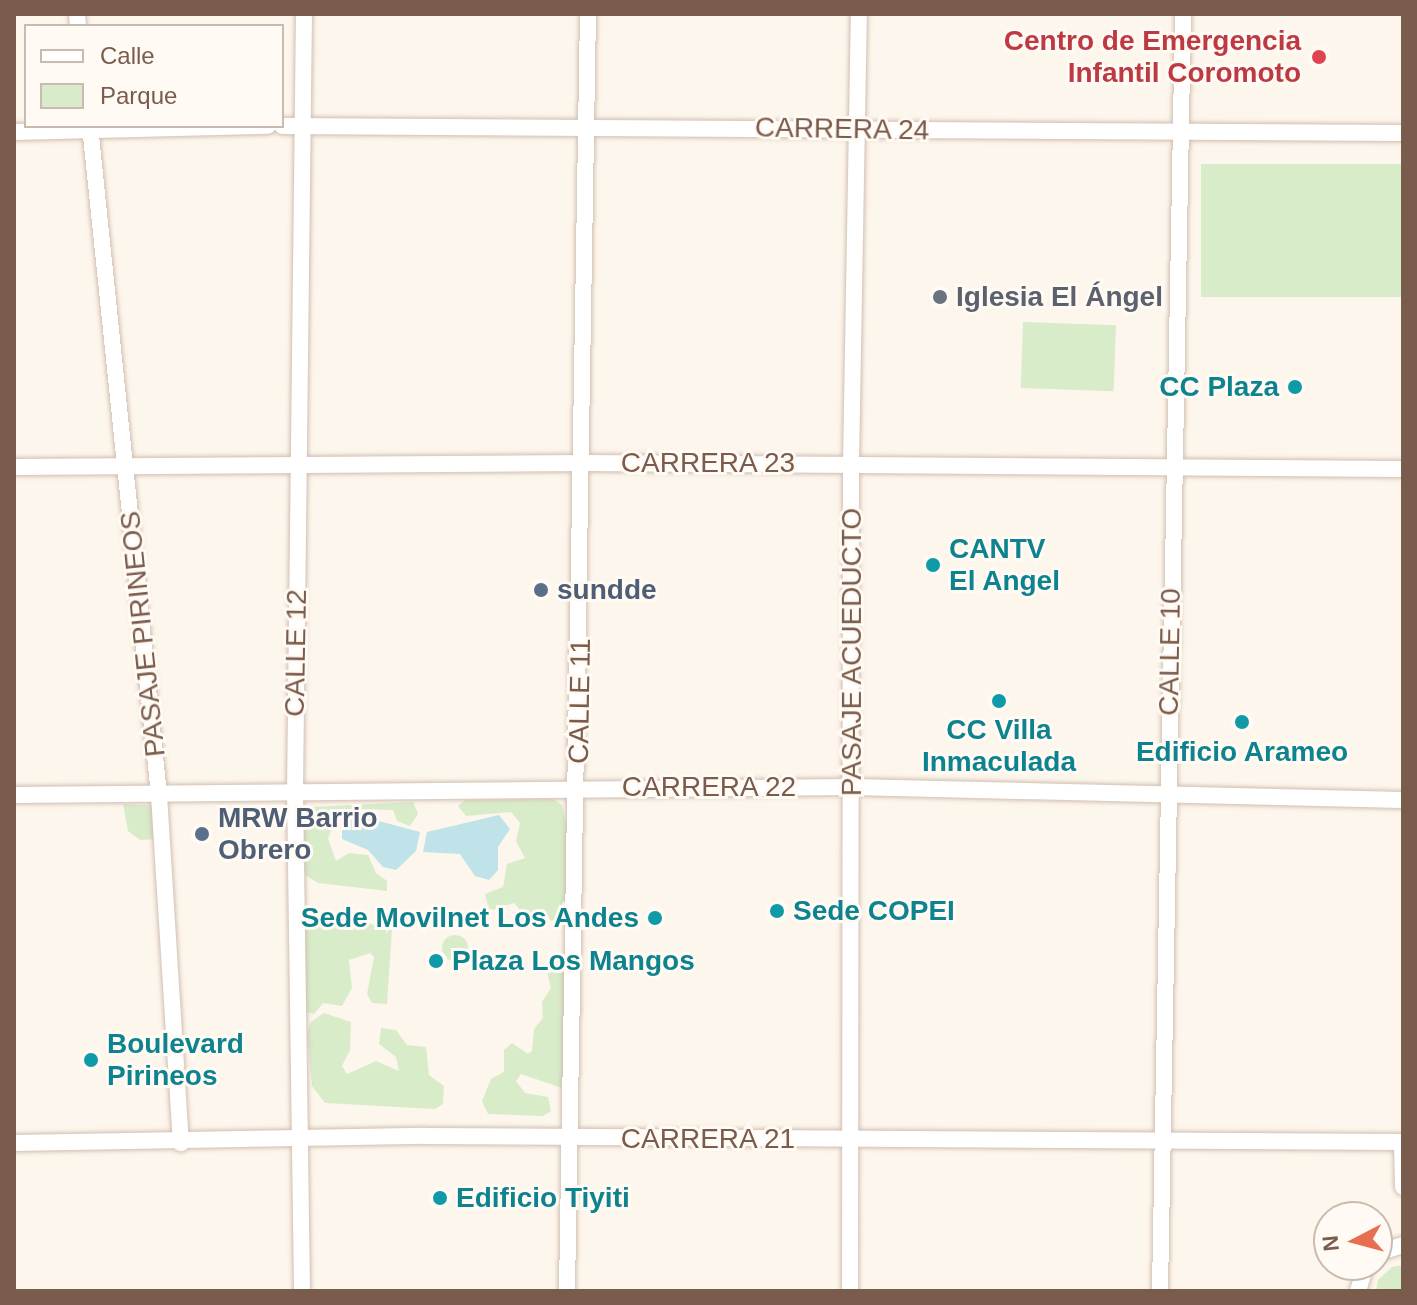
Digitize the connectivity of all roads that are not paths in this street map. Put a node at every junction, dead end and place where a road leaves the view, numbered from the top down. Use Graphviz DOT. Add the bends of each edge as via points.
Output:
graph roads {
  1 [pos="304,14"];
  2 [pos="588,14"];
  3 [pos="859,14"];
  4 [pos="1183,14"];
  5 [pos="303,125"];
  6 [pos="284,126"];
  7 [pos="588,127"];
  8 [pos="149,128"];
  9 [pos="90,129"];
  10 [pos="858,129"];
  11 [pos="14,132"];
  12 [pos="1181,133"];
  13 [pos="1403,133"];
  14 [pos="298,463"];
  15 [pos="583,463"];
  16 [pos="851,464"];
  17 [pos="125,465"];
  18 [pos="14,467"];
  19 [pos="1174,467"];
  20 [pos="1403,469"];
  21 [pos="579,787"];
  22 [pos="852,787"];
  23 [pos="295,792"];
  24 [pos="1166,792"];
  25 [pos="14,795"];
  26 [pos="159,795"];
  27 [pos="1403,800"];
  28 [pos="567,1138"];
  29 [pos="298,1139"];
  30 [pos="850,1139"];
  31 [pos="1160,1139"];
  32 [pos="1402,1142"];
  33 [pos="14,1143"];
  34 [pos="181,1143"];
  35 [pos="1403,1187"];
  36 [pos="302,1291"];
  37 [pos="567,1291"];
  38 [pos="850,1291"];
  39 [pos="1160,1291"];
  1 -- 5 [label="street, CALLE 12"];
  2 -- 7 [label="street, CALLE 11"];
  3 -- 10 [label="street, PASAJE ACUEDUCTO"];
  4 -- 12 [label="street, CALLE 10"];
  5 -- 6 [label="street, CARRERA 24"];
  5 -- 7 [label="street, CARRERA 24"];
  5 -- 14 [label="street, CALLE 12"];
  7 -- 10 [label="street, CARRERA 24"];
  7 -- 15 [label="street, CALLE 11"];
  8 -- 9 [label="street"];
  9 -- 11 [label="street"];
  9 -- 17 [label="street, PASAJE PIRINEOS"];
  10 -- 12 [label="street, CARRERA 24"];
  10 -- 16 [label="street, PASAJE ACUEDUCTO"];
  12 -- 13 [label="street, CARRERA 24"];
  12 -- 19 [label="street, CALLE 10"];
  14 -- 15 [label="street, CARRERA 23"];
  14 -- 17 [label="street, CARRERA 23"];
  14 -- 23 [label="street, CALLE 12"];
  15 -- 16 [label="street, CARRERA 23"];
  15 -- 21 [label="street, CALLE 11"];
  16 -- 19 [label="street, CARRERA 23"];
  16 -- 22 [label="street, PASAJE ACUEDUCTO"];
  17 -- 18 [label="street, CARRERA 23"];
  17 -- 26 [label="street, PASAJE PIRINEOS"];
  19 -- 20 [label="street, CARRERA 23"];
  19 -- 24 [label="street, CALLE 10"];
  21 -- 22 [label="street, CARRERA 22"];
  21 -- 23 [label="street, CARRERA 22"];
  21 -- 28 [label="street, CALLE 11"];
  22 -- 24 [label="street, CARRERA 22"];
  22 -- 30 [label="street, PASAJE ACUEDUCTO"];
  23 -- 26 [label="street, CARRERA 22"];
  23 -- 29 [label="street, CALLE 12"];
  24 -- 27 [label="street, CARRERA 22"];
  24 -- 31 [label="street, CALLE 10"];
  25 -- 26 [label="street, CARRERA 22"];
  26 -- 34 [label="street, PASAJE PIRINEOS"];
  28 -- 29 [label="street, CARRERA 21"];
  28 -- 30 [label="street, CARRERA 21"];
  28 -- 37 [label="street, CALLE 11"];
  29 -- 34 [label="street, CARRERA 21"];
  29 -- 36 [label="street, CALLE 12"];
  30 -- 31 [label="street, CARRERA 21"];
  30 -- 38 [label="street, PASAJE ACUEDUCTO"];
  31 -- 32 [label="street, CARRERA 21"];
  31 -- 39 [label="street, CALLE 10"];
  32 -- 35 [label="street"];
  33 -- 34 [label="street, CARRERA 21"];
}
